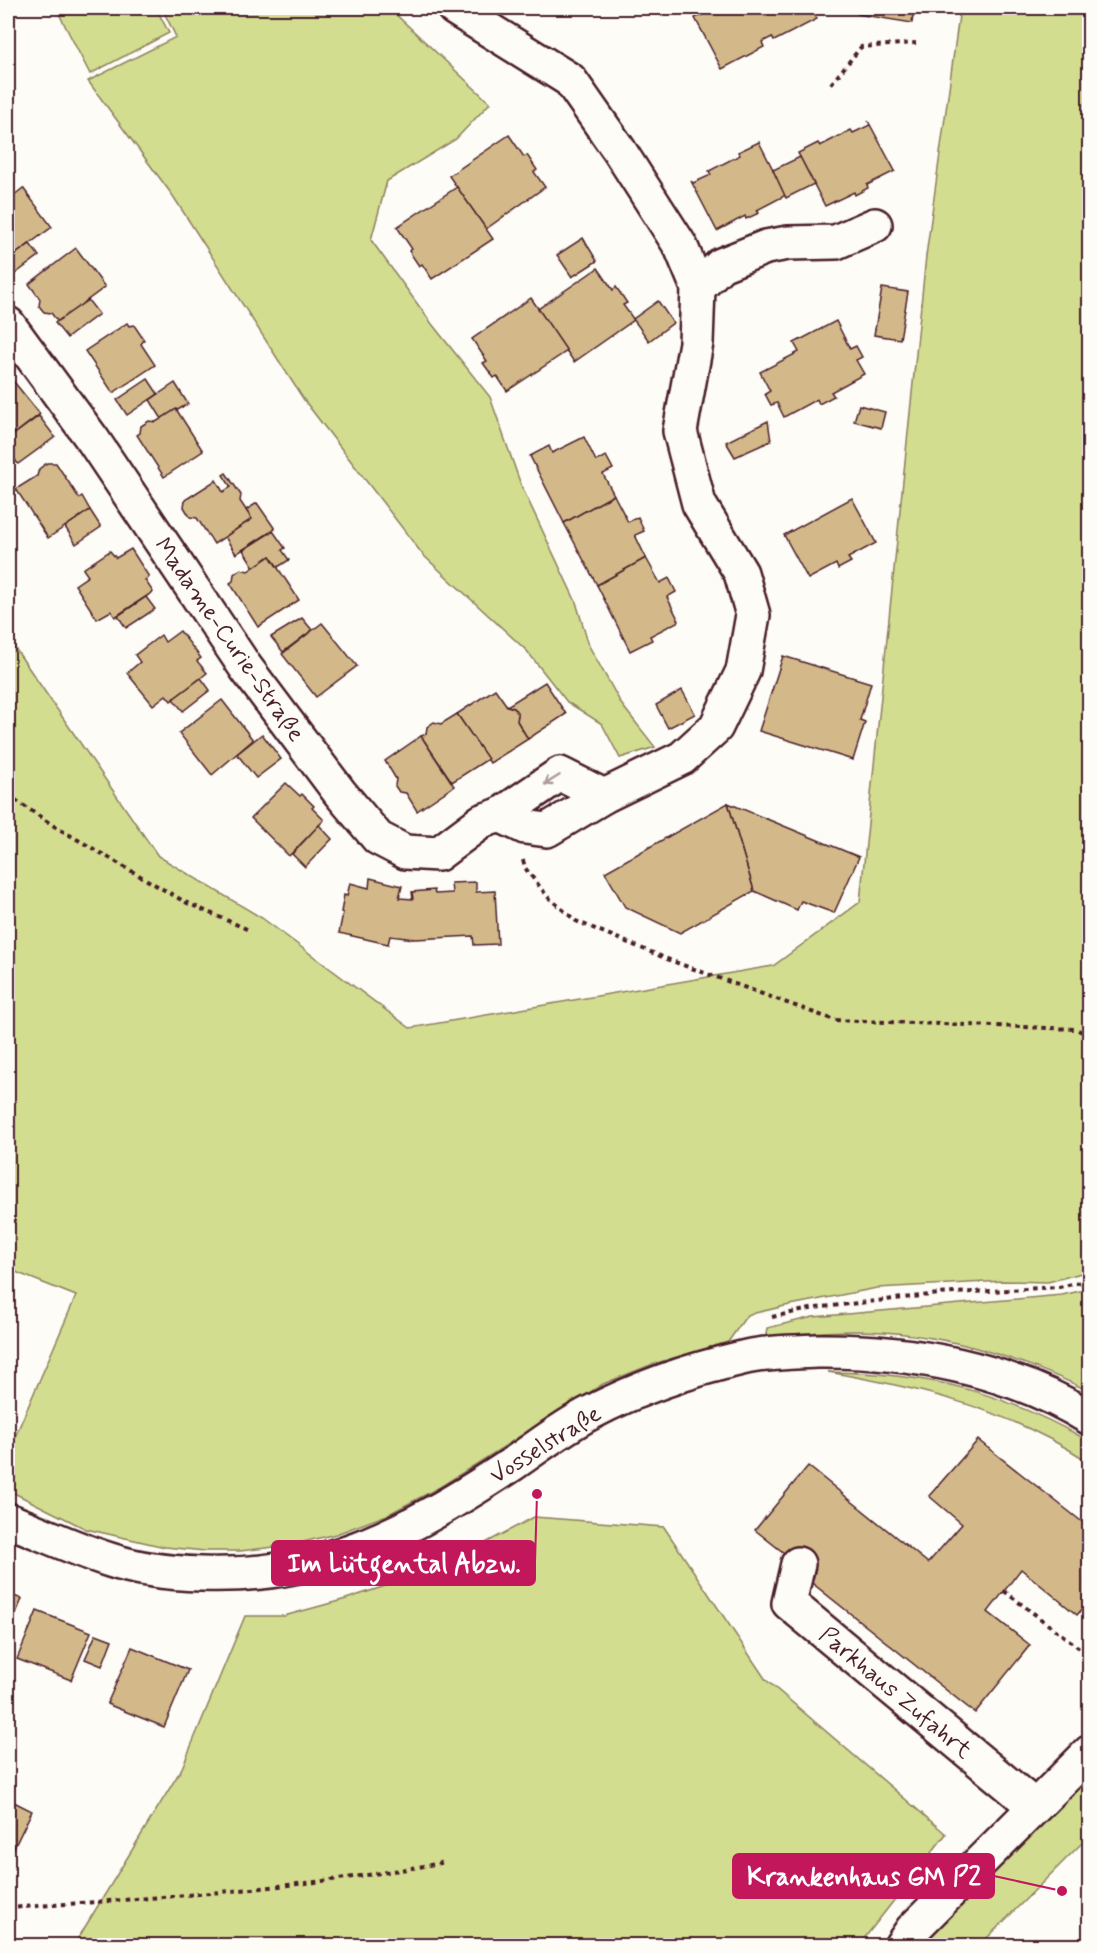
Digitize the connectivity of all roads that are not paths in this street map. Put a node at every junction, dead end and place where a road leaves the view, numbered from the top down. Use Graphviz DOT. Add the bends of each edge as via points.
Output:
graph roads {
  1 [pos="454,8"];
  2 [pos="874,225"];
  3 [pos="698,288"];
  4 [pos="8,324"];
  5 [pos="1089,1418"];
  6 [pos="8,1520"];
  7 [pos="798,1564"];
  8 [pos="1089,1752"];
  9 [pos="1034,1806"];
  10 [pos="901,1946"];
  1 -- 3 [label="street, Madame-Curie-Straße" via="570,80 681,247"];
  2 -- 3 [label="street" via="836,242 766,247 721,265"];
  3 -- 4 [label="street, Madame-Curie-Straße" via="696,343 680,431 699,504 741,573 753,615 743,671 716,727 681,758 604,796 560,774 512,821 482,821 438,854 405,852 378,838 340,793 246,668 93,440"];
  5 -- 6 [label="street, Vosselstraße" via="1065,1402 1014,1381 950,1363 892,1354 793,1352 745,1357 659,1382 588,1414 416,1524 358,1549 293,1567 229,1575 170,1572 112,1561"];
  7 -- 9 [label="street, Parkhaus Zufahrt" via="789,1603"];
  8 -- 9 [label="street"];
  9 -- 10 [label="street" via="912,1930"];
}
